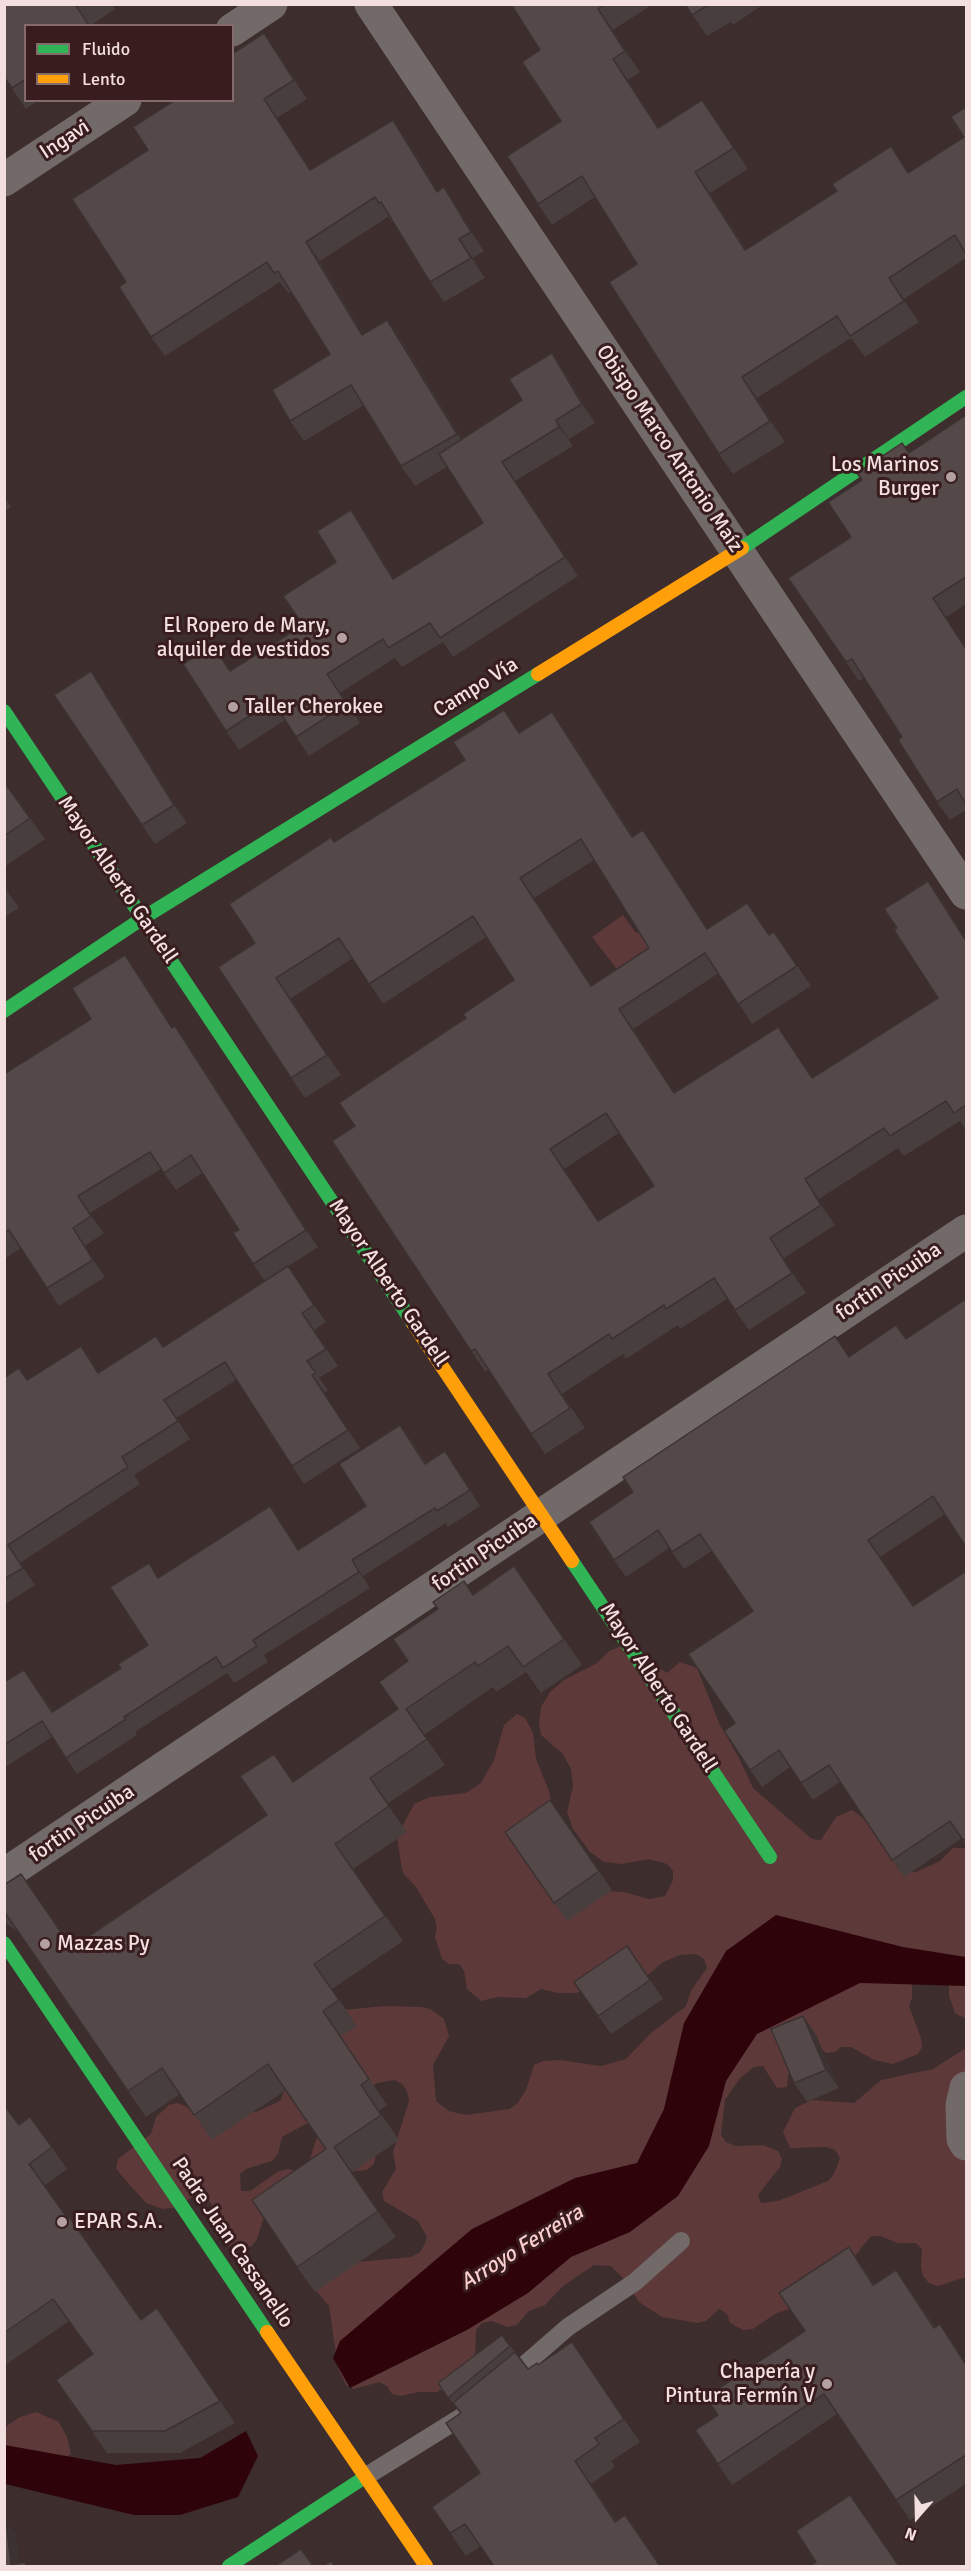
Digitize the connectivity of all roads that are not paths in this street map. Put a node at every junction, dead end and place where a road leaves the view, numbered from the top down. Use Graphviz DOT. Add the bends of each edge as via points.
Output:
graph roads {
  1 [pos="271,4"];
  2 [pos="371,4"];
  3 [pos="234,29"];
  4 [pos="122,102"];
  5 [pos="4,180"];
  6 [pos="966,397"];
  7 [pos="737,551"];
  8 [pos="4,711"];
  9 [pos="966,893"];
  10 [pos="143,918"];
  11 [pos="4,1011"];
  12 [pos="966,1231"];
  13 [pos="543,1514"];
  14 [pos="770,1857"];
  15 [pos="4,1875"];
  16 [pos="4,1943"];
  17 [pos="966,2088"];
  18 [pos="965,2141"];
  19 [pos="681,2241"];
  20 [pos="365,2477"];
  21 [pos="230,2566"];
  22 [pos="426,2566"];
  1 -- 3 [label="street"];
  2 -- 7 [label="street, Obispo Marco Antonio Maíz"];
  4 -- 5 [label="street, Ingavi"];
  6 -- 7 [label="street, Campo Vía"];
  7 -- 9 [label="street, Obispo Marco Antonio Maíz"];
  7 -- 10 [label="street, Campo Vía"];
  8 -- 10 [label="street, Mayor Alberto Gardell"];
  10 -- 11 [label="street, Campo Vía"];
  10 -- 13 [label="street, Mayor Alberto Gardell"];
  12 -- 13 [label="street, fortin Picuiba"];
  13 -- 14 [label="street, Mayor Alberto Gardell"];
  13 -- 15 [label="street, fortin Picuiba"];
  16 -- 20 [label="street, Padre Juan Cassanello"];
  17 -- 18 [label="street" via="962,2105"];
  19 -- 20 [label="lane" via="635,2282 568,2327 485,2399"];
  20 -- 21 [label="street"];
  20 -- 22 [label="street, Padre Juan Cassanello"];
}
